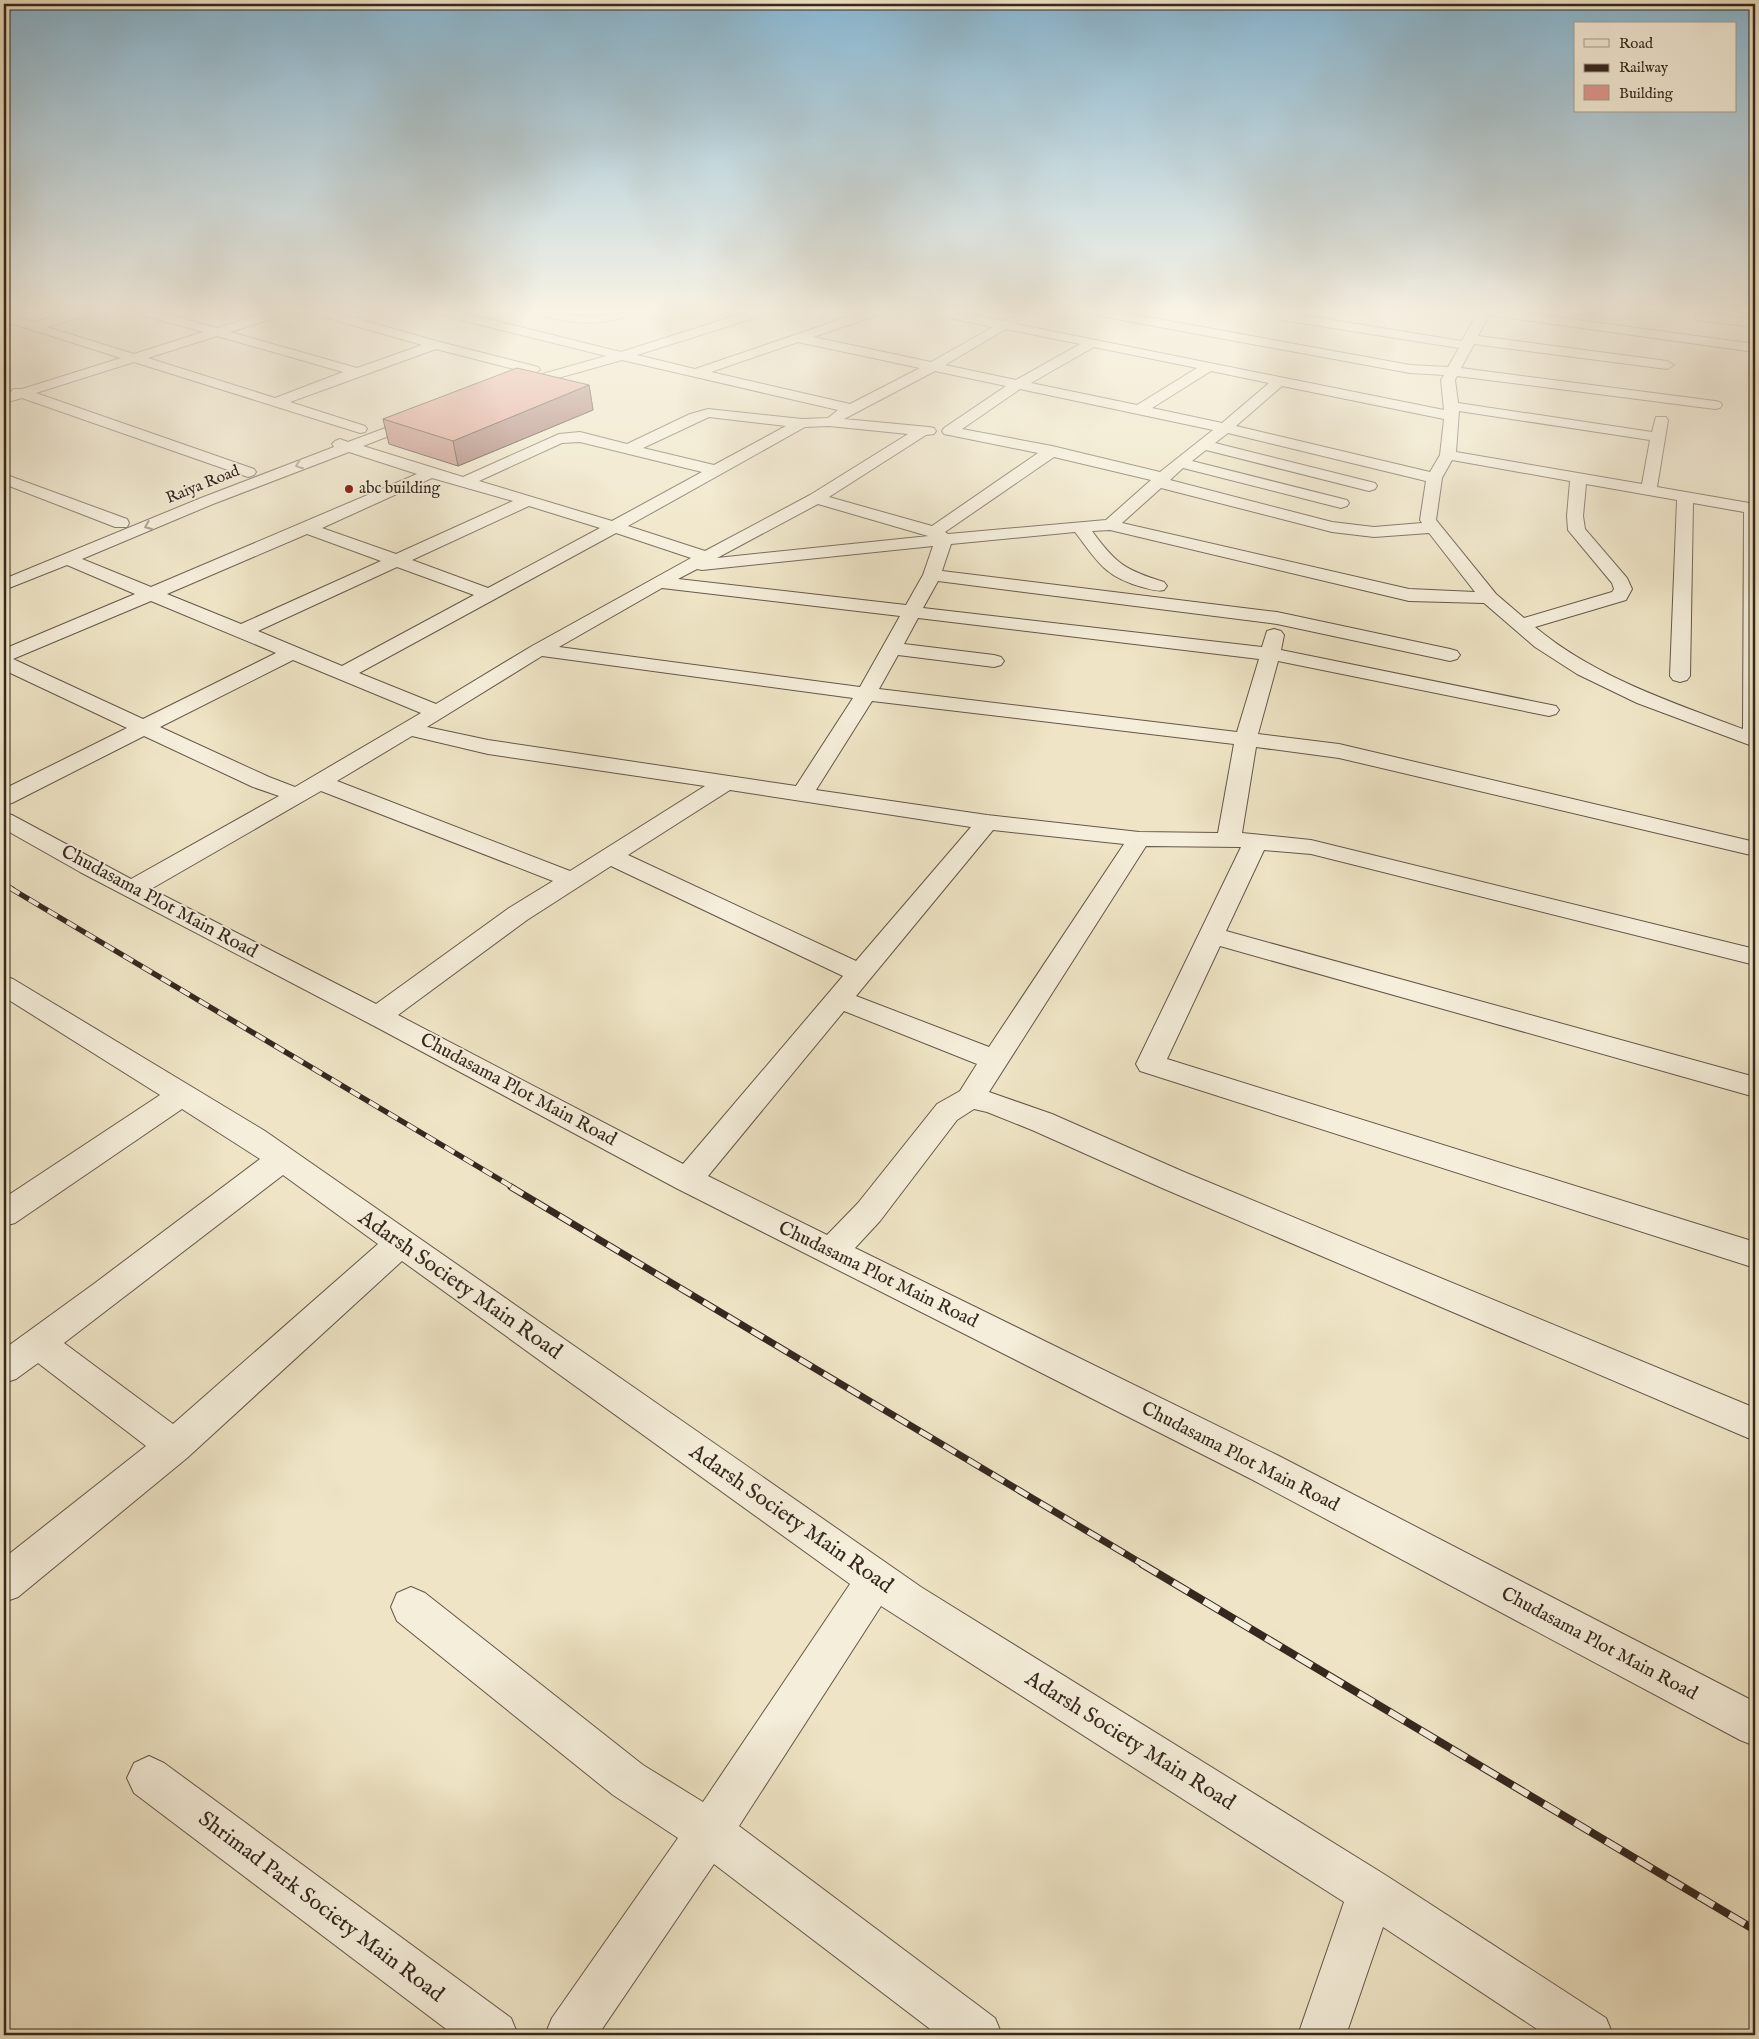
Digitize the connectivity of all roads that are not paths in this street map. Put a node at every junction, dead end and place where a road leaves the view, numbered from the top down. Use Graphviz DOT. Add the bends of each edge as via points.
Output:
graph roads {
  1 [pos="62,407"];
  2 [pos="293,407"];
  3 [pos="839,407"];
  4 [pos="856,407"];
  5 [pos="984,407"];
  6 [pos="1125,407"];
  7 [pos="1144,407"];
  8 [pos="1249,407"];
  9 [pos="1428,407"];
  10 [pos="1451,407"];
  11 [pos="1662,407"];
  12 [pos="851,410"];
  13 [pos="1139,410"];
  14 [pos="1451,411"];
  15 [pos="829,422"];
  16 [pos="802,423"];
  17 [pos="1225,428"];
  18 [pos="360,429"];
  19 [pos="949,431"];
  20 [pos="922,432"];
  21 [pos="1658,437"];
  22 [pos="330,440"];
  23 [pos="1203,445"];
  24 [pos="347,447"];
  25 [pos="629,449"];
  26 [pos="1052,451"];
  27 [pos="1448,456"];
  28 [pos="1180,463"];
  29 [pos="718,470"];
  30 [pos="248,472"];
  31 [pos="430,473"];
  32 [pos="1434,478"];
  33 [pos="1578,478"];
  34 [pos="4,479"];
  35 [pos="1160,480"];
  36 [pos="464,482"];
  37 [pos="1369,486"];
  38 [pos="1649,490"];
  39 [pos="1685,496"];
  40 [pos="816,498"];
  41 [pos="528,500"];
  42 [pos="1341,503"];
  43 [pos="1754,509"];
  44 [pos="121,523"];
  45 [pos="1110,525"];
  46 [pos="1080,526"];
  47 [pos="1434,527"];
  48 [pos="307,528"];
  49 [pos="613,528"];
  50 [pos="939,536"];
  51 [pos="40,554"];
  52 [pos="707,557"];
  53 [pos="69,560"];
  54 [pos="397,560"];
  55 [pos="688,567"];
  56 [pos="932,574"];
  57 [pos="659,582"];
  58 [pos="4,585"];
  59 [pos="1158,586"];
  60 [pos="152,594"];
  61 [pos="489,594"];
  62 [pos="1489,598"];
  63 [pos="911,612"];
  64 [pos="1277,618"];
  65 [pos="1520,625"];
  66 [pos="242,631"];
  67 [pos="891,648"];
  68 [pos="539,650"];
  69 [pos="293,652"];
  70 [pos="1270,654"];
  71 [pos="1450,655"];
  72 [pos="4,656"];
  73 [pos="994,661"];
  74 [pos="4,663"];
  75 [pos="343,673"];
  76 [pos="1680,676"];
  77 [pos="866,694"];
  78 [pos="1549,710"];
  79 [pos="437,712"];
  80 [pos="141,728"];
  81 [pos="409,729"];
  82 [pos="1246,739"];
  83 [pos="1755,741"];
  84 [pos="319,782"];
  85 [pos="726,782"];
  86 [pos="803,794"];
  87 [pos="297,795"];
  88 [pos="4,798"];
  89 [pos="4,820"];
  90 [pos="987,822"];
  91 [pos="1139,840"];
  92 [pos="1229,840"];
  93 [pos="1256,842"];
  94 [pos="1755,849"];
  95 [pos="610,856"];
  96 [pos="572,880"];
  97 [pos="132,889"];
  98 [pos="1212,935"];
  99 [pos="1755,957"];
  100 [pos="860,973"];
  101 [pos="4,985"];
  102 [pos="838,999"];
  103 [pos="378,1016"];
  104 [pos="994,1060"];
  105 [pos="1755,1087"];
  106 [pos="182,1094"];
  107 [pos="970,1098"];
  108 [pos="282,1159"];
  109 [pos="686,1180"];
  110 [pos="4,1214"];
  111 [pos="401,1243"];
  112 [pos="831,1252"];
  113 [pos="1755,1255"];
  114 [pos="38,1343"];
  115 [pos="4,1368"];
  116 [pos="1755,1426"];
  117 [pos="174,1446"];
  118 [pos="876,1579"];
  119 [pos="4,1583"];
  120 [pos="411,1607"];
  121 [pos="1755,1726"];
  122 [pos="149,1778"];
  123 [pos="709,1832"];
  124 [pos="1371,1892"];
  125 [pos="494,2035"];
  126 [pos="569,2035"];
  127 [pos="978,2035"];
  128 [pos="1322,2035"];
  129 [pos="1590,2035"];
  1 -- 30 [label="street"];
  2 -- 18 [label="street"];
  3 -- 12 [label="street"];
  4 -- 12 [label="street"];
  5 -- 19 [label="street"];
  6 -- 13 [label="street"];
  7 -- 13 [label="street"];
  8 -- 17 [label="street"];
  9 -- 14 [label="street"];
  10 -- 14 [label="street"];
  11 -- 21 [label="street"];
  12 -- 15 [label="street"];
  13 -- 17 [label="street"];
  14 -- 21 [label="street"];
  14 -- 27 [label="street"];
  15 -- 16 [label="street"];
  15 -- 20 [label="street"];
  16 -- 25 [label="street" via="708,413"];
  16 -- 29 [label="street"];
  17 -- 23 [label="street"];
  17 -- 32 [label="street"];
  18 -- 22 [label="street, Raiya Road"];
  18 -- 24 [label="street, Raiya Road" via="429,410"];
  19 -- 20 [label="street"];
  19 -- 26 [label="street"];
  20 -- 40 [label="street"];
  21 -- 38 [label="street"];
  22 -- 24 [label="street"];
  22 -- 30 [label="street, Raiya Road"];
  23 -- 28 [label="street"];
  23 -- 37 [label="street"];
  24 -- 31 [label="street"];
  24 -- 53 [label="street, Raiya Road, one-way" via="207,501"];
  25 -- 29 [label="street"];
  25 -- 36 [label="street" via="569,437"];
  26 -- 35 [label="street"];
  26 -- 50 [label="street"];
  27 -- 32 [label="street"];
  27 -- 33 [label="street"];
  28 -- 35 [label="street"];
  28 -- 42 [label="street"];
  29 -- 49 [label="street"];
  30 -- 44 [label="street, Raiya Road"];
  31 -- 36 [label="street"];
  31 -- 48 [label="street"];
  32 -- 47 [label="street" via="1428,520"];
  33 -- 38 [label="street"];
  33 -- 65 [label="street" via="1576,530 1621,582 1623,589 1618,596 1604,601"];
  34 -- 44 [label="street"];
  35 -- 45 [label="street"];
  35 -- 47 [label="street" via="1332,528 1374,532"];
  36 -- 41 [label="street"];
  38 -- 39 [label="street"];
  39 -- 43 [label="street"];
  39 -- 76 [label="street"];
  40 -- 50 [label="street"];
  40 -- 52 [label="street"];
  41 -- 49 [label="street"];
  41 -- 54 [label="street"];
  43 -- 83 [label="street"];
  44 -- 51 [label="street, Raiya Road"];
  45 -- 46 [label="street"];
  45 -- 62 [label="street" via="1409,595"];
  46 -- 50 [label="street"];
  46 -- 59 [label="street" via="1119,572"];
  47 -- 62 [label="street"];
  48 -- 54 [label="street"];
  48 -- 60 [label="street"];
  49 -- 52 [label="street"];
  49 -- 61 [label="street"];
  50 -- 55 [label="street"];
  50 -- 56 [label="street"];
  52 -- 55 [label="street"];
  53 -- 58 [label="street, Raiya Road"];
  53 -- 60 [label="street"];
  54 -- 61 [label="street"];
  54 -- 66 [label="street"];
  55 -- 57 [label="street"];
  56 -- 63 [label="street"];
  56 -- 64 [label="street"];
  57 -- 63 [label="street"];
  57 -- 68 [label="street"];
  60 -- 66 [label="street"];
  60 -- 72 [label="street"];
  61 -- 75 [label="street"];
  62 -- 65 [label="street"];
  63 -- 67 [label="street"];
  63 -- 70 [label="street"];
  64 -- 70 [label="street"];
  64 -- 71 [label="street"];
  65 -- 83 [label="street" via="1584,670 1644,699"];
  66 -- 69 [label="street"];
  67 -- 73 [label="street"];
  67 -- 77 [label="street"];
  68 -- 77 [label="street"];
  68 -- 79 [label="street"];
  69 -- 75 [label="street"];
  69 -- 80 [label="street"];
  70 -- 78 [label="street"];
  70 -- 82 [label="street"];
  74 -- 80 [label="street"];
  75 -- 79 [label="street"];
  77 -- 82 [label="street"];
  77 -- 86 [label="street"];
  79 -- 81 [label="street"];
  80 -- 87 [label="street"];
  80 -- 88 [label="street"];
  81 -- 84 [label="street"];
  81 -- 85 [label="street" via="488,747"];
  82 -- 92 [label="street"];
  82 -- 94 [label="street" via="1339,751"];
  84 -- 87 [label="street"];
  84 -- 96 [label="street"];
  85 -- 86 [label="street"];
  85 -- 95 [label="street"];
  86 -- 90 [label="street"];
  87 -- 97 [label="street"];
  89 -- 97 [label="street, Chudasama Plot Main Road"];
  90 -- 91 [label="street"];
  90 -- 100 [label="street"];
  91 -- 92 [label="street"];
  91 -- 104 [label="street"];
  92 -- 93 [label="street"];
  93 -- 98 [label="street"];
  93 -- 99 [label="street" via="1311,847"];
  95 -- 96 [label="street"];
  95 -- 100 [label="street"];
  96 -- 103 [label="street" via="518,914"];
  97 -- 103 [label="street, Chudasama Plot Main Road"];
  98 -- 105 [label="street"];
  98 -- 113 [label="street" via="1150,1064"];
  100 -- 102 [label="street"];
  101 -- 106 [label="street, Adarsh Society Main Road"];
  102 -- 104 [label="street"];
  102 -- 109 [label="street"];
  103 -- 109 [label="street, Chudasama Plot Main Road"];
  104 -- 107 [label="street"];
  106 -- 108 [label="street, Adarsh Society Main Road"];
  106 -- 110 [label="street"];
  107 -- 112 [label="street" via="947,1112 869,1212"];
  107 -- 116 [label="street" via="993,1103 1042,1122 1181,1184"];
  108 -- 111 [label="street, Adarsh Society Main Road"];
  108 -- 114 [label="street"];
  109 -- 112 [label="street, Chudasama Plot Main Road"];
  111 -- 117 [label="street"];
  111 -- 118 [label="street, Adarsh Society Main Road"];
  112 -- 121 [label="street, Chudasama Plot Main Road" via="1264,1467"];
  114 -- 115 [label="street"];
  114 -- 117 [label="street"];
  117 -- 119 [label="street"];
  118 -- 123 [label="street"];
  118 -- 124 [label="street, Adarsh Society Main Road"];
  120 -- 123 [label="street" via="628,1780"];
  122 -- 125 [label="street, Shrimad Park Society Main Road"];
  123 -- 126 [label="street"];
  123 -- 127 [label="street"];
  124 -- 128 [label="street"];
  124 -- 129 [label="street, Adarsh Society Main Road"];
}
